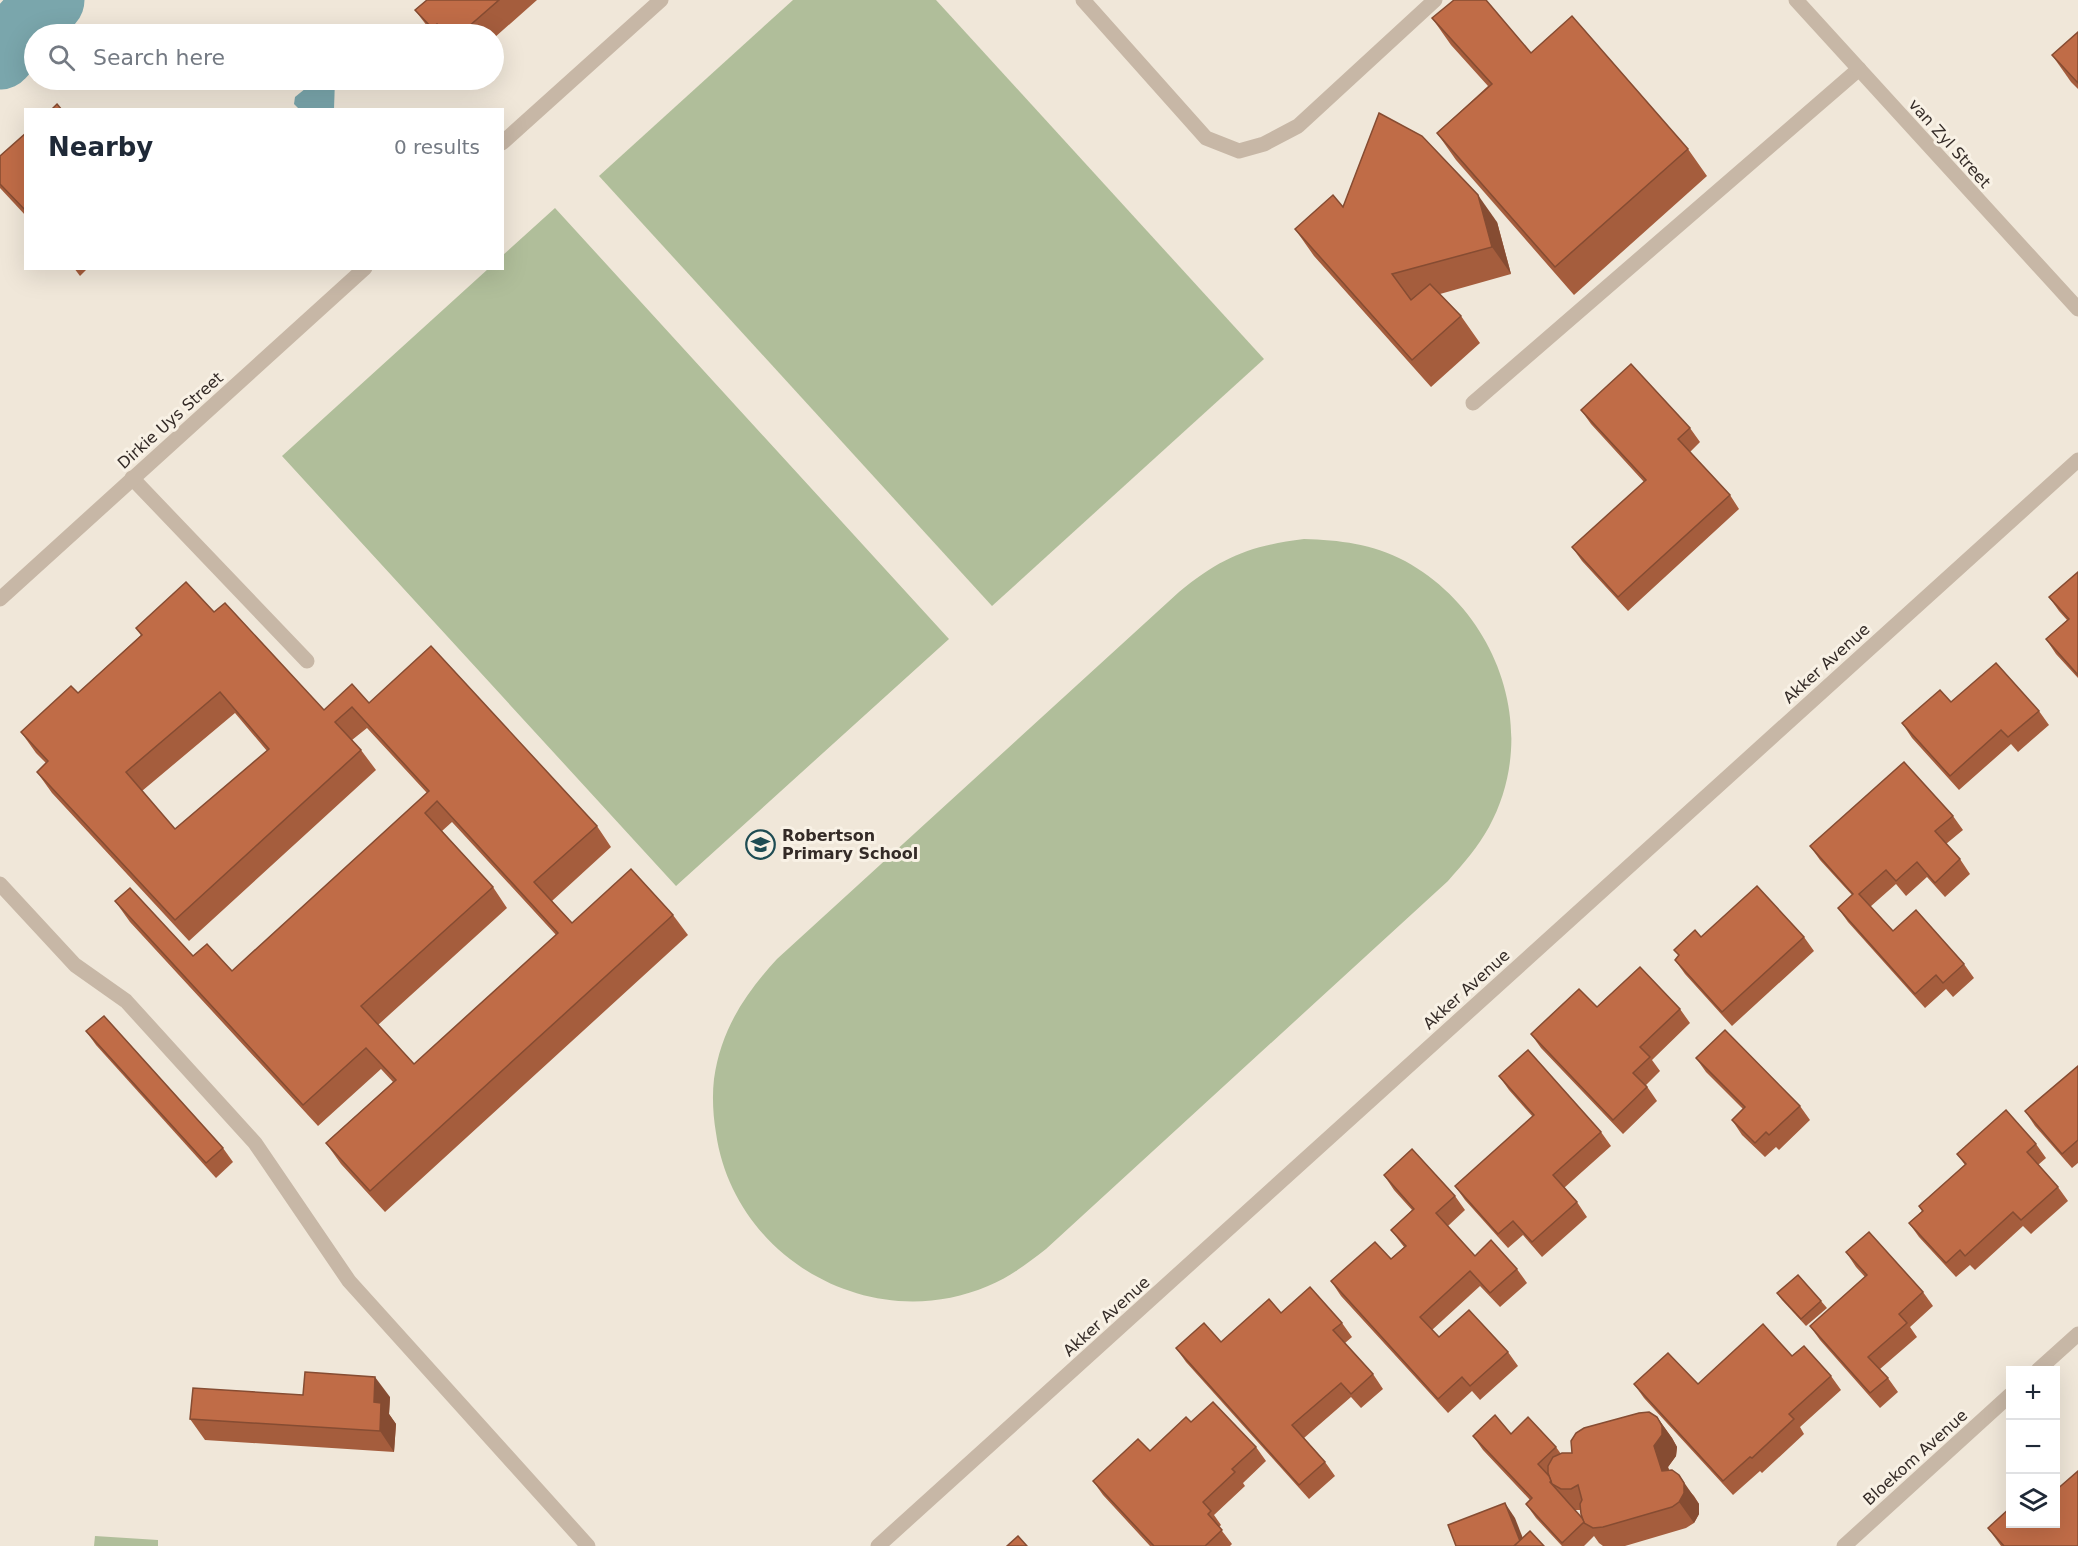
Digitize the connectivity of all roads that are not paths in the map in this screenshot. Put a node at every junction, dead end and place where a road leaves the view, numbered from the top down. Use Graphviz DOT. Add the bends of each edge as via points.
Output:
graph roads {
  1 [pos="661,0"];
  2 [pos="1083,0"];
  3 [pos="1435,0"];
  4 [pos="1796,0"];
  5 [pos="1859,69"];
  6 [pos="504,141"];
  7 [pos="363,270"];
  8 [pos="2078,309"];
  9 [pos="1473,403"];
  10 [pos="2078,460"];
  11 [pos="132,478"];
  12 [pos="0,599"];
  13 [pos="308,661"];
  14 [pos="0,884"];
  15 [pos="2078,1334"];
  16 [pos="2043,1366"];
  17 [pos="2006,1399"];
  18 [pos="588,1546"];
  19 [pos="879,1546"];
  20 [pos="1844,1546"];
  1 -- 6 [label="street"];
  2 -- 3 [label="street" via="1206,138 1239,151 1264,144 1298,126"];
  4 -- 5 [label="street, van Zyl Street"];
  5 -- 8 [label="street, van Zyl Street"];
  5 -- 9 [label="street"];
  7 -- 11 [label="street, Dirkie Uys Street"];
  10 -- 19 [label="street, Akker Avenue"];
  11 -- 12 [label="street, Dirkie Uys Street"];
  11 -- 13 [label="street"];
  14 -- 18 [label="street" via="75,965 126,1001 255,1143 349,1281"];
  15 -- 16 [label="street"];
  17 -- 20 [label="street, Bloekom Avenue"];
}
